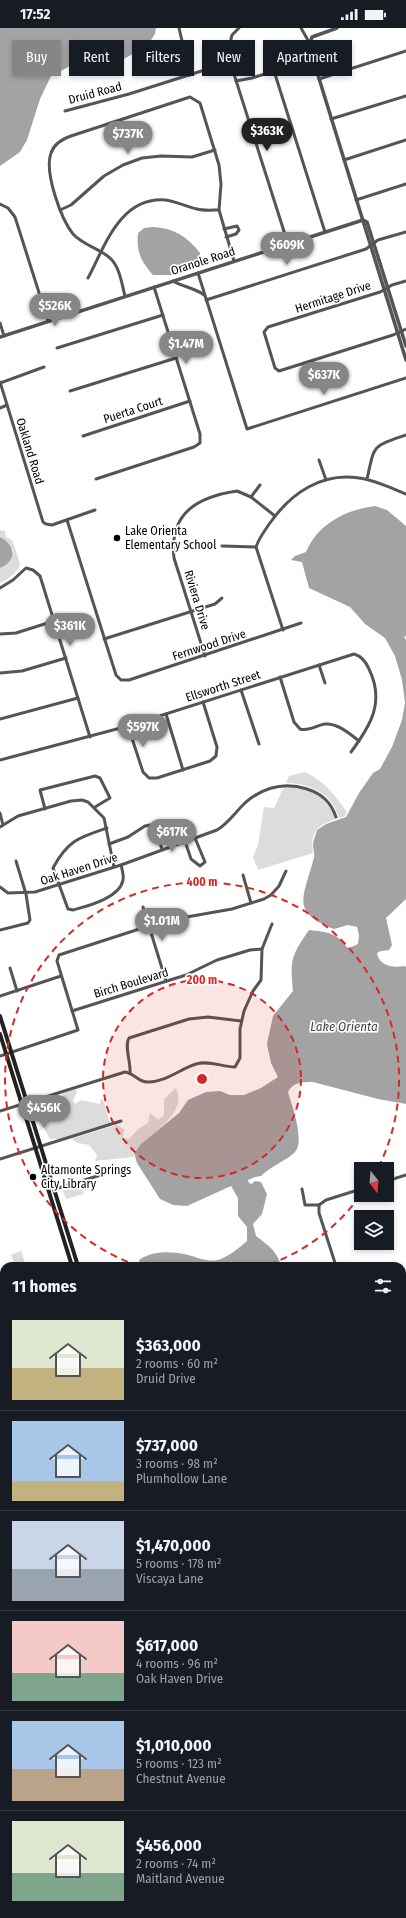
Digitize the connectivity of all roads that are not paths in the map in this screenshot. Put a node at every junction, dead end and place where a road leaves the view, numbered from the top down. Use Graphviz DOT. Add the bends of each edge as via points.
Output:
graph roads {
  1 [pos="179,28"];
  2 [pos="239,28"];
  3 [pos="301,28"];
  4 [pos="337,28"];
  5 [pos="182,40"];
  6 [pos="231,40"];
  7 [pos="308,40"];
  8 [pos="311,40"];
  9 [pos="406,51"];
  10 [pos="263,74"];
  11 [pos="187,76"];
  12 [pos="234,76"];
  13 [pos="276,76"];
  14 [pos="318,76"];
  15 [pos="319,79"];
  16 [pos="236,81"];
  17 [pos="406,96"];
  18 [pos="65,111"];
  19 [pos="331,119"];
  20 [pos="406,140"];
  21 [pos="215,150"];
  22 [pos="344,160"];
  23 [pos="406,184"];
  24 [pos="356,200"];
  25 [pos="0,204"];
  26 [pos="60,210"];
  27 [pos="219,210"];
  28 [pos="363,220"];
  29 [pos="224,229"];
  30 [pos="325,232"];
  31 [pos="406,232"];
  32 [pos="226,237"];
  33 [pos="288,244"];
  34 [pos="372,245"];
  35 [pos="102,253"];
  36 [pos="234,261"];
  37 [pos="198,273"];
  38 [pos="88,278"];
  39 [pos="173,281"];
  40 [pos="406,281"];
  41 [pos="154,287"];
  42 [pos="386,289"];
  43 [pos="125,296"];
  44 [pos="205,296"];
  45 [pos="206,300"];
  46 [pos="162,315"];
  47 [pos="48,321"];
  48 [pos="0,323"];
  49 [pos="406,329"];
  50 [pos="399,332"];
  51 [pos="2,336"];
  52 [pos="406,346"];
  53 [pos="57,348"];
  54 [pos="176,358"];
  55 [pos="406,360"];
  56 [pos="44,367"];
  57 [pos="406,378"];
  58 [pos="0,382"];
  59 [pos="70,391"];
  60 [pos="190,401"];
  61 [pos="7,406"];
  62 [pos="0,408"];
  63 [pos="406,435"];
  64 [pos="83,436"];
  65 [pos="319,460"];
  66 [pos="96,479"];
  67 [pos="367,479"];
  68 [pos="326,480"];
  69 [pos="260,485"];
  70 [pos="406,494"];
  71 [pos="251,497"];
  72 [pos="96,510"];
  73 [pos="275,516"];
  74 [pos="67,520"];
  75 [pos="222,546"];
  76 [pos="256,547"];
  77 [pos="0,588"];
  78 [pos="222,598"];
  79 [pos="191,612"];
  80 [pos="54,621"];
  81 [pos="301,624"];
  82 [pos="283,630"];
  83 [pos="0,634"];
  84 [pos="104,639"];
  85 [pos="204,656"];
  86 [pos="66,658"];
  87 [pos="319,664"];
  88 [pos="0,673"];
  89 [pos="280,677"];
  90 [pos="324,683"];
  91 [pos="241,690"];
  92 [pos="78,698"];
  93 [pos="203,702"];
  94 [pos="166,714"];
  95 [pos="0,719"];
  96 [pos="128,726"];
  97 [pos="90,737"];
  98 [pos="359,741"];
  99 [pos="259,744"];
  100 [pos="351,752"];
  101 [pos="0,760"];
  102 [pos="183,770"];
  103 [pos="95,807"];
  104 [pos="45,809"];
  105 [pos="0,813"];
  106 [pos="336,817"];
  107 [pos="2,826"];
  108 [pos="107,828"];
  109 [pos="195,838"];
  110 [pos="185,841"];
  111 [pos="109,844"];
  112 [pos="162,849"];
  113 [pos="16,862"];
  114 [pos="120,865"];
  115 [pos="114,867"];
  116 [pos="286,871"];
  117 [pos="243,875"];
  118 [pos="60,884"];
  119 [pos="0,887"];
  120 [pos="26,894"];
  121 [pos="251,903"];
  122 [pos="143,907"];
  123 [pos="272,924"];
  124 [pos="149,926"];
  125 [pos="0,930"];
  126 [pos="262,949"];
  127 [pos="10,968"];
  128 [pos="62,976"];
  129 [pos="166,981"];
  130 [pos="17,991"];
  131 [pos="0,996"];
  132 [pos="72,1011"];
  133 [pos="0,1016"];
  134 [pos="241,1021"];
  135 [pos="0,1034"];
  136 [pos="11,1052"];
  137 [pos="6,1054"];
  138 [pos="0,1056"];
  139 [pos="130,1073"];
  140 [pos="27,1102"];
  141 [pos="22,1104"];
  142 [pos="0,1111"];
  143 [pos="121,1121"];
  144 [pos="41,1146"];
  145 [pos="36,1148"];
  146 [pos="0,1159"];
  147 [pos="104,1174"];
  148 [pos="406,1175"];
  149 [pos="394,1179"];
  150 [pos="55,1189"];
  151 [pos="302,1189"];
  152 [pos="354,1191"];
  153 [pos="319,1205"];
  154 [pos="60,1208"];
  155 [pos="55,1209"];
  156 [pos="71,1262"];
  157 [pos="77,1262"];
  158 [pos="335,1262"];
  1 -- 5 [label="street"];
  2 -- 6 [label="street" via="232,34"];
  3 -- 7 [label="street"];
  4 -- 8 [label="street" via="317,34"];
  9 -- 15 [label="street"];
  10 -- 16 [label="street"];
  11 -- 18 [label="street, Druid Road"];
  12 -- 16 [label="street"];
  13 -- 30 [label="street"];
  14 -- 15 [label="street"];
  15 -- 19 [label="street"];
  16 -- 33 [label="street"];
  17 -- 19 [label="street"];
  19 -- 22 [label="street"];
  20 -- 22 [label="street"];
  21 -- 26 [label="street" via="192,157 142,158 123,165 104,176 71,205"];
  21 -- 26 [label="street" via="200,103 190,98 70,136 54,147 49,161 50,176"];
  21 -- 27 [label="street" via="221,174"];
  22 -- 24 [label="street"];
  23 -- 24 [label="street"];
  24 -- 28 [label="street"];
  25 -- 47 [label="street" via="8,208 14,217"];
  26 -- 35 [label="street" via="73,234 87,246"];
  27 -- 29 [label="street"];
  27 -- 35 [label="street" via="198,209 165,200 138,205 116,224"];
  28 -- 30 [label="street, Oranole Road"];
  28 -- 34 [label="street" via="367,222"];
  29 -- 32 [label="street"];
  29 -- 32 [label="street" via="237,226 239,230 236,234"];
  30 -- 33 [label="street, Oranole Road"];
  31 -- 34 [label="street" via="378,240"];
  32 -- 36 [label="street"];
  33 -- 36 [label="street, Oranole Road"];
  34 -- 42 [label="street"];
  34 -- 45 [label="street"];
  35 -- 38 [label="street"];
  35 -- 43 [label="street" via="115,265"];
  36 -- 37 [label="street, Oranole Road"];
  37 -- 39 [label="street, Oranole Road"];
  37 -- 44 [label="street"];
  39 -- 41 [label="street, Oranole Road"];
  39 -- 44 [label="street"];
  40 -- 42 [label="street, Hermitage Drive"];
  41 -- 43 [label="street, Oranole Road"];
  41 -- 46 [label="street"];
  42 -- 50 [label="street"];
  42 -- 50 [label="street, Hermitage Drive" via="268,327 264,330 275,368 277,371"];
  43 -- 47 [label="street, Oranole Road"];
  44 -- 45 [label="street"];
  45 -- 57 [label="street" via="247,430"];
  46 -- 53 [label="street"];
  46 -- 54 [label="street"];
  47 -- 51 [label="street, Oranole Road"];
  48 -- 51 [label="street"];
  49 -- 50 [label="street"];
  50 -- 52 [label="street"];
  50 -- 55 [label="street"];
  54 -- 59 [label="street"];
  54 -- 60 [label="street"];
  56 -- 58 [label="street"];
  58 -- 61 [label="street, Oakland Road"];
  60 -- 64 [label="street, Puerta Court"];
  60 -- 66 [label="street" via="200,434 200,443"];
  61 -- 62 [label="street"];
  61 -- 74 [label="street, Oakland Road" via="41,518 46,524 52,525"];
  63 -- 67 [label="street" via="376,447"];
  65 -- 68 [label="street"];
  67 -- 68 [label="street" via="346,477"];
  67 -- 70 [label="street"];
  68 -- 73 [label="street" via="303,489"];
  69 -- 71 [label="street"];
  71 -- 73 [label="street, Riviera Drive"];
  71 -- 79 [label="street, Riviera Drive" via="237,491 229,492 194,505 181,517 175,532 173,550"];
  72 -- 74 [label="street"];
  73 -- 76 [label="street"];
  74 -- 84 [label="street"];
  75 -- 76 [label="street"];
  76 -- 82 [label="street"];
  77 -- 80 [label="street" via="13,580 21,570 33,570 40,576"];
  78 -- 79 [label="street" via="215,604"];
  79 -- 84 [label="street"];
  79 -- 85 [label="street, Riviera Drive"];
  80 -- 83 [label="street" via="16,633"];
  80 -- 86 [label="street"];
  81 -- 82 [label="street, Fernwood Drive"];
  82 -- 85 [label="street, Fernwood Drive"];
  84 -- 85 [label="street, Fernwood Drive" via="116,675 121,680"];
  86 -- 88 [label="street" via="22,671"];
  86 -- 92 [label="street"];
  87 -- 89 [label="street, Ellsworth Street"];
  87 -- 90 [label="street"];
  87 -- 98 [label="street, Ellsworth Street" via="350,654 358,655 367,664 372,676 376,703 368,728"];
  89 -- 91 [label="street, Ellsworth Street"];
  89 -- 98 [label="street" via="294,722 300,729 308,730 330,724"];
  91 -- 93 [label="street, Ellsworth Street"];
  91 -- 99 [label="street"];
  92 -- 95 [label="street"];
  92 -- 97 [label="street"];
  93 -- 94 [label="street, Ellsworth Street"];
  93 -- 102 [label="street" via="217,747 216,756 210,761"];
  94 -- 96 [label="street, Ellsworth Street"];
  94 -- 102 [label="street"];
  96 -- 97 [label="street, Ellsworth Street"];
  96 -- 102 [label="street" via="143,772 149,778"];
  97 -- 101 [label="street, Ellsworth Street"];
  98 -- 100 [label="street"];
  103 -- 104 [label="street" via="82,800"];
  103 -- 104 [label="street" via="110,798 100,778 95,776 40,790"];
  103 -- 108 [label="street" via="104,818"];
  104 -- 107 [label="street" via="18,816"];
  105 -- 107 [label="street"];
  106 -- 109 [label="street, Oak Haven Drive" via="332,805 315,791 287,785 261,792 246,802 224,826"];
  108 -- 111 [label="street"];
  108 -- 118 [label="street" via="78,838 60,856 54,868"];
  109 -- 110 [label="street, Oak Haven Drive"];
  109 -- 110 [label="street" via="204,862 200,866 191,859"];
  110 -- 112 [label="street, Oak Haven Drive"];
  111 -- 112 [label="street" via="150,825 156,829"];
  111 -- 115 [label="street"];
  112 -- 114 [label="street, Oak Haven Drive"];
  113 -- 120 [label="street"];
  114 -- 115 [label="street, Oak Haven Drive"];
  114 -- 118 [label="street" via="124,880 103,901 68,909"];
  115 -- 118 [label="street, Oak Haven Drive"];
  116 -- 121 [label="street" via="279,886 271,895"];
  117 -- 121 [label="street"];
  118 -- 120 [label="street, Oak Haven Drive"];
  119 -- 120 [label="street, Oak Haven Drive" via="8,893"];
  120 -- 125 [label="street" via="30,920 28,923"];
  121 -- 124 [label="street"];
  122 -- 124 [label="street"];
  123 -- 126 [label="street"];
  124 -- 128 [label="street" via="61,954 57,961"];
  124 -- 129 [label="street"];
  126 -- 129 [label="street, Birch Boulevard" via="217,960 186,976"];
  126 -- 134 [label="street" via="261,980 248,1001"];
  127 -- 130 [label="street"];
  128 -- 130 [label="street"];
  128 -- 132 [label="street"];
  129 -- 132 [label="street, Birch Boulevard"];
  130 -- 131 [label="street"];
  132 -- 136 [label="street" via="78,1030"];
  133 -- 136 [label="main road"];
  134 -- 139 [label="street" via="208,1017 189,1019 130,1038 126,1046 130,1059"];
  134 -- 139 [label="street" via="240,1058 236,1067 212,1063 197,1064 149,1082 141,1081"];
  135 -- 137 [label="main road"];
  136 -- 137 [label="street"];
  136 -- 140 [label="main road"];
  137 -- 138 [label="street"];
  137 -- 141 [label="main road"];
  139 -- 140 [label="street" via="118,1074"];
  140 -- 141 [label="street"];
  140 -- 144 [label="main road"];
  141 -- 142 [label="street"];
  141 -- 145 [label="main road"];
  143 -- 144 [label="street"];
  144 -- 145 [label="street"];
  144 -- 150 [label="main road"];
  145 -- 146 [label="street"];
  145 -- 155 [label="main road"];
  147 -- 150 [label="street"];
  148 -- 149 [label="street"];
  150 -- 154 [label="main road"];
  151 -- 153 [label="street" via="305,1205"];
  152 -- 153 [label="street" via="326,1200"];
  153 -- 158 [label="street" via="319,1213"];
  154 -- 155 [label="street"];
  154 -- 157 [label="main road"];
  155 -- 156 [label="main road"];
}
